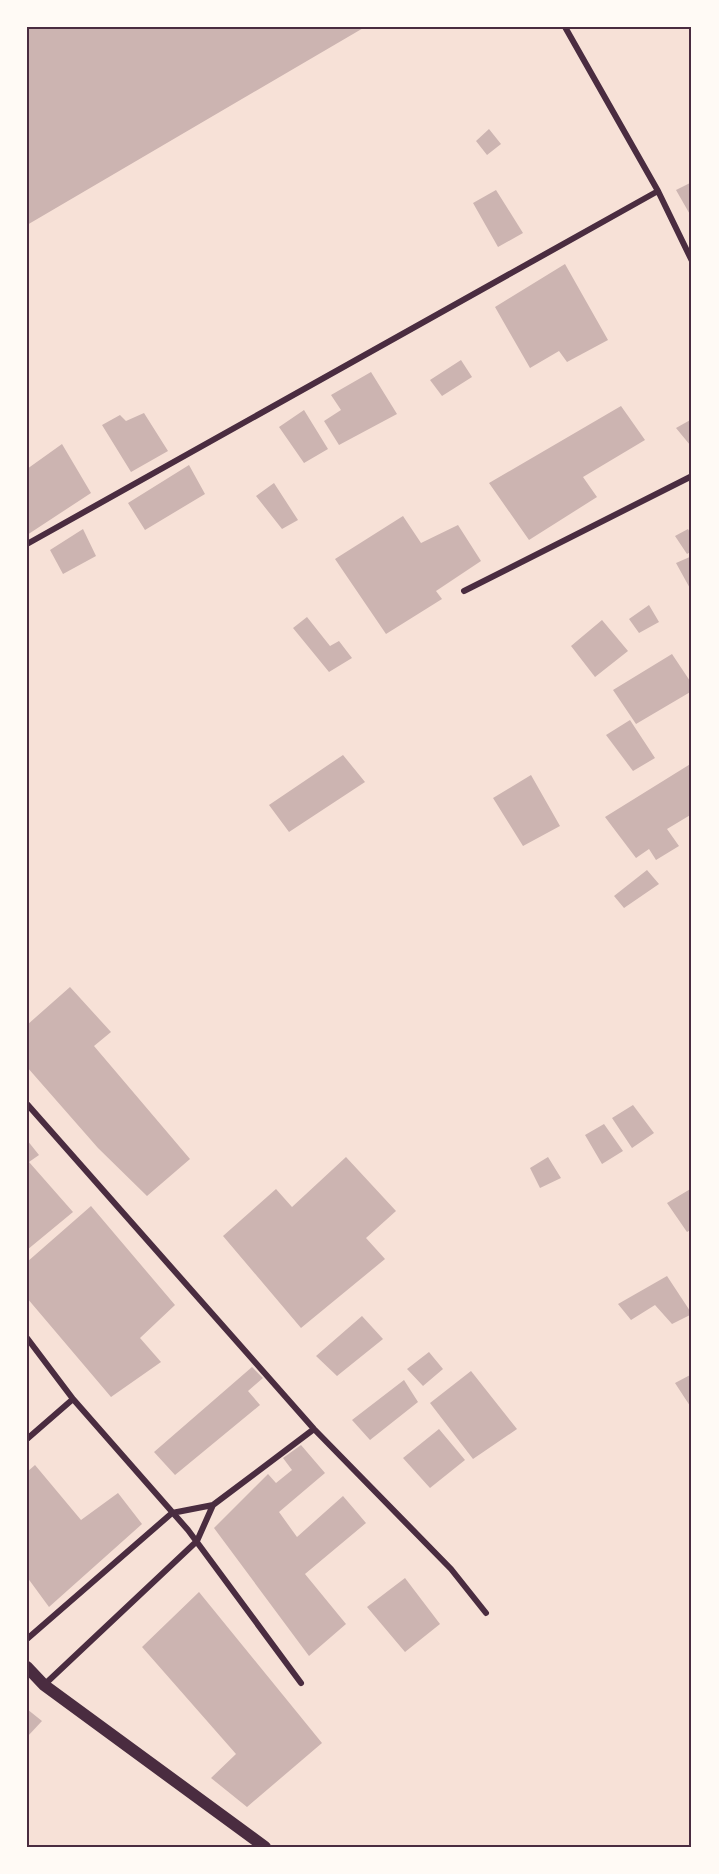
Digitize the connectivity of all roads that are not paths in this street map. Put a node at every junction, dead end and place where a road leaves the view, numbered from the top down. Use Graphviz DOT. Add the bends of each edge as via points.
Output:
graph roads {
  1 [pos="565,27"];
  2 [pos="658,191"];
  3 [pos="692,261"];
  4 [pos="692,476"];
  5 [pos="27,544"];
  6 [pos="464,591"];
  7 [pos="27,1104"];
  8 [pos="27,1338"];
  9 [pos="73,1399"];
  10 [pos="314,1429"];
  11 [pos="27,1439"];
  12 [pos="213,1505"];
  13 [pos="172,1513"];
  14 [pos="197,1541"];
  15 [pos="486,1612"];
  16 [pos="27,1639"];
  17 [pos="27,1667"];
  18 [pos="301,1683"];
  19 [pos="44,1685"];
  20 [pos="265,1847"];
  1 -- 2 [label="street"];
  2 -- 3 [label="street"];
  2 -- 5 [label="street"];
  4 -- 6 [label="street"];
  7 -- 10 [label="street"];
  8 -- 9 [label="street"];
  9 -- 11 [label="street"];
  9 -- 13 [label="street"];
  10 -- 12 [label="street"];
  10 -- 15 [label="street" via="451,1569"];
  12 -- 13 [label="street"];
  12 -- 14 [label="street"];
  13 -- 14 [label="street"];
  13 -- 16 [label="street"];
  14 -- 18 [label="street"];
  14 -- 19 [label="street"];
  17 -- 19 [label="main road"];
  19 -- 20 [label="main road"];
}
